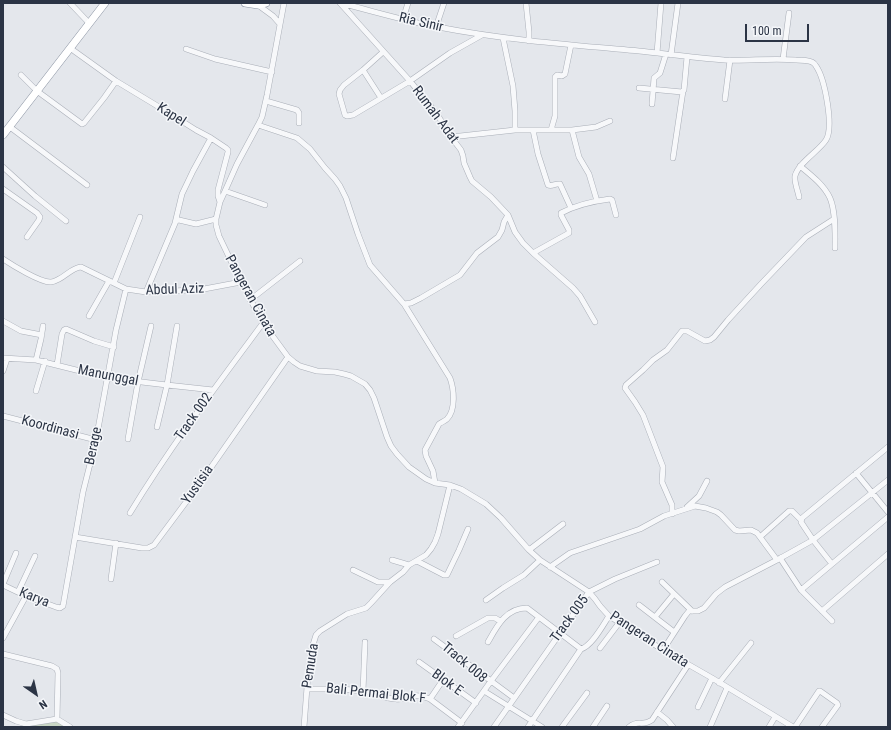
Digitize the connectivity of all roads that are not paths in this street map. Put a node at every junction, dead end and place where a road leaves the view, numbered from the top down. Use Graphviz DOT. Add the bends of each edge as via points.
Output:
graph roads {
  1 [pos="70,3"];
  2 [pos="105,3"];
  3 [pos="245,3"];
  4 [pos="266,3"];
  5 [pos="284,3"];
  6 [pos="340,3"];
  7 [pos="408,3"];
  8 [pos="444,3"];
  9 [pos="526,3"];
  10 [pos="661,3"];
  11 [pos="678,3"];
  12 [pos="258,5"];
  13 [pos="789,13"];
  14 [pos="403,19"];
  15 [pos="89,23"];
  16 [pos="280,24"];
  17 [pos="436,27"];
  18 [pos="482,35"];
  19 [pos="503,38"];
  20 [pos="529,41"];
  21 [pos="571,45"];
  22 [pos="70,48"];
  23 [pos="186,49"];
  24 [pos="383,52"];
  25 [pos="657,53"];
  26 [pos="668,54"];
  27 [pos="687,57"];
  28 [pos="783,59"];
  29 [pos="730,60"];
  30 [pos="363,70"];
  31 [pos="272,72"];
  32 [pos="21,75"];
  33 [pos="116,81"];
  34 [pos="410,81"];
  35 [pos="639,88"];
  36 [pos="37,90"];
  37 [pos="653,90"];
  38 [pos="683,91"];
  39 [pos="381,98"];
  40 [pos="725,99"];
  41 [pos="266,102"];
  42 [pos="652,104"];
  43 [pos="610,121"];
  44 [pos="299,123"];
  45 [pos="258,126"];
  46 [pos="10,127"];
  47 [pos="515,130"];
  48 [pos="533,130"];
  49 [pos="551,130"];
  50 [pos="572,130"];
  51 [pos="3,135"];
  52 [pos="451,137"];
  53 [pos="211,138"];
  54 [pos="673,158"];
  55 [pos="800,166"];
  56 [pos="3,167"];
  57 [pos="87,185"];
  58 [pos="3,189"];
  59 [pos="224,191"];
  60 [pos="799,198"];
  61 [pos="597,201"];
  62 [pos="220,202"];
  63 [pos="265,205"];
  64 [pos="571,208"];
  65 [pos="508,214"];
  66 [pos="616,214"];
  67 [pos="140,217"];
  68 [pos="216,219"];
  69 [pos="834,219"];
  70 [pos="66,221"];
  71 [pos="175,223"];
  72 [pos="27,237"];
  73 [pos="835,248"];
  74 [pos="533,253"];
  75 [pos="3,259"];
  76 [pos="300,261"];
  77 [pos="112,282"];
  78 [pos="241,282"];
  79 [pos="126,289"];
  80 [pos="146,292"];
  81 [pos="250,300"];
  82 [pos="404,304"];
  83 [pos="88,316"];
  84 [pos="3,321"];
  85 [pos="595,322"];
  86 [pos="262,323"];
  87 [pos="43,326"];
  88 [pos="151,326"];
  89 [pos="177,326"];
  90 [pos="42,335"];
  91 [pos="114,347"];
  92 [pos="288,357"];
  93 [pos="5,359"];
  94 [pos="36,360"];
  95 [pos="45,361"];
  96 [pos="57,365"];
  97 [pos="3,371"];
  98 [pos="108,378"];
  99 [pos="138,382"];
  100 [pos="167,385"];
  101 [pos="213,390"];
  102 [pos="36,391"];
  103 [pos="3,416"];
  104 [pos="157,427"];
  105 [pos="128,439"];
  106 [pos="96,440"];
  107 [pos="888,447"];
  108 [pos="856,473"];
  109 [pos="888,480"];
  110 [pos="707,481"];
  111 [pos="435,483"];
  112 [pos="450,486"];
  113 [pos="872,493"];
  114 [pos="686,508"];
  115 [pos="888,512"];
  116 [pos="130,513"];
  117 [pos="672,514"];
  118 [pos="888,517"];
  119 [pos="801,520"];
  120 [pos="563,524"];
  121 [pos="468,529"];
  122 [pos="74,537"];
  123 [pos="760,537"];
  124 [pos="813,540"];
  125 [pos="116,543"];
  126 [pos="529,550"];
  127 [pos="16,553"];
  128 [pos="888,554"];
  129 [pos="35,556"];
  130 [pos="779,559"];
  131 [pos="392,560"];
  132 [pos="540,560"];
  133 [pos="417,561"];
  134 [pos="657,562"];
  135 [pos="832,564"];
  136 [pos="410,565"];
  137 [pos="550,567"];
  138 [pos="353,570"];
  139 [pos="111,579"];
  140 [pos="390,582"];
  141 [pos="662,582"];
  142 [pos="3,585"];
  143 [pos="802,590"];
  144 [pos="18,592"];
  145 [pos="589,592"];
  146 [pos="674,594"];
  147 [pos="26,596"];
  148 [pos="486,600"];
  149 [pos="64,603"];
  150 [pos="639,605"];
  151 [pos="692,610"];
  152 [pos="822,611"];
  153 [pos="609,616"];
  154 [pos="538,617"];
  155 [pos="654,617"];
  156 [pos="500,621"];
  157 [pos="832,622"];
  158 [pos="620,623"];
  159 [pos="560,632"];
  160 [pos="674,632"];
  161 [pos="456,636"];
  162 [pos="3,638"];
  163 [pos="434,639"];
  164 [pos="365,642"];
  165 [pos="488,642"];
  166 [pos="750,643"];
  167 [pos="600,648"];
  168 [pos="581,649"];
  169 [pos="663,650"];
  170 [pos="3,654"];
  171 [pos="419,662"];
  172 [pos="688,665"];
  173 [pos="712,678"];
  174 [pos="443,680"];
  175 [pos="491,681"];
  176 [pos="719,683"];
  177 [pos="728,688"];
  178 [pos="307,689"];
  179 [pos="484,690"];
  180 [pos="363,691"];
  181 [pos="587,693"];
  182 [pos="514,698"];
  183 [pos="430,699"];
  184 [pos="476,703"];
  185 [pos="509,706"];
  186 [pos="607,706"];
  187 [pos="698,707"];
  188 [pos="658,712"];
  189 [pos="3,715"];
  190 [pos="775,717"];
  191 [pos="57,719"];
  192 [pos="532,721"];
  193 [pos="460,725"];
  194 [pos="29,726"];
  195 [pos="70,727"];
  196 [pos="304,727"];
  197 [pos="494,727"];
  198 [pos="528,727"];
  199 [pos="542,727"];
  200 [pos="562,727"];
  201 [pos="593,727"];
  202 [pos="629,727"];
  203 [pos="673,727"];
  204 [pos="710,727"];
  205 [pos="769,727"];
  206 [pos="794,727"];
  207 [pos="822,727"];
  1 -- 15 [label="street"];
  2 -- 15 [label="highway"];
  3 -- 12 [label="highway"];
  4 -- 12 [label="highway"];
  5 -- 16 [label="street, Pangeran Cinata"];
  6 -- 14 [label="street, Ria Sinir"];
  6 -- 24 [label="street, Rumah Adat"];
  7 -- 14 [label="street"];
  8 -- 17 [label="street"];
  9 -- 20 [label="street"];
  10 -- 25 [label="street"];
  11 -- 26 [label="street"];
  12 -- 16 [label="street"];
  13 -- 28 [label="street"];
  14 -- 17 [label="street, Ria Sinir"];
  15 -- 22 [label="highway"];
  16 -- 31 [label="street, Pangeran Cinata"];
  17 -- 18 [label="street, Ria Sinir"];
  18 -- 19 [label="street, Ria Sinir"];
  18 -- 34 [label="street" via="450,53"];
  19 -- 20 [label="street, Ria Sinir"];
  19 -- 47 [label="street" via="513,86"];
  20 -- 21 [label="street, Ria Sinir"];
  21 -- 25 [label="street, Ria Sinir"];
  21 -- 49 [label="street" via="564,75 556,76 555,116"];
  22 -- 33 [label="street, Kapel"];
  22 -- 36 [label="highway"];
  23 -- 31 [label="street" via="215,59"];
  24 -- 30 [label="street"];
  24 -- 34 [label="street, Rumah Adat"];
  25 -- 26 [label="street, Ria Sinir"];
  26 -- 27 [label="street, Ria Sinir"];
  26 -- 37 [label="street" via="660,73 654,78"];
  27 -- 29 [label="street, Ria Sinir"];
  27 -- 38 [label="street"];
  28 -- 29 [label="street, Ria Sinir"];
  28 -- 55 [label="street, Ria Sinir" via="813,63 818,68 827,98 827,137"];
  29 -- 40 [label="street"];
  30 -- 39 [label="street"];
  30 -- 39 [label="street" via="340,90 345,115 348,117"];
  31 -- 41 [label="street, Pangeran Cinata"];
  32 -- 36 [label="street"];
  33 -- 36 [label="street" via="83,124"];
  33 -- 53 [label="street, Kapel"];
  34 -- 39 [label="street"];
  34 -- 52 [label="street, Rumah Adat" via="437,114"];
  35 -- 37 [label="street"];
  36 -- 46 [label="highway"];
  37 -- 38 [label="street"];
  37 -- 42 [label="street"];
  38 -- 54 [label="street"];
  41 -- 44 [label="street" via="297,110"];
  41 -- 45 [label="street, Pangeran Cinata"];
  43 -- 50 [label="street" via="596,127"];
  45 -- 59 [label="street, Pangeran Cinata"];
  45 -- 82 [label="street" via="297,138 310,149 335,179 346,198 370,265"];
  46 -- 51 [label="highway"];
  46 -- 57 [label="street"];
  47 -- 48 [label="street"];
  47 -- 52 [label="street"];
  48 -- 49 [label="street"];
  48 -- 64 [label="street" via="548,185 560,184"];
  49 -- 50 [label="street"];
  50 -- 61 [label="street" via="579,157 589,174"];
  52 -- 65 [label="street, Rumah Adat" via="461,150 472,181"];
  53 -- 62 [label="street, Kapel" via="228,150 218,190"];
  53 -- 71 [label="street" via="182,194"];
  55 -- 60 [label="street" via="795,176"];
  55 -- 69 [label="street" via="816,180 830,198"];
  56 -- 70 [label="street"];
  58 -- 72 [label="street" via="40,216"];
  59 -- 62 [label="street, Pangeran Cinata"];
  59 -- 63 [label="street"];
  61 -- 64 [label="street"];
  61 -- 66 [label="street" via="611,199"];
  62 -- 68 [label="street, Pangeran Cinata"];
  64 -- 74 [label="street" via="561,215 568,235"];
  65 -- 74 [label="street, Rumah Adat" via="517,236"];
  65 -- 82 [label="street" via="498,237 477,253 460,275 421,298"];
  67 -- 77 [label="street"];
  68 -- 71 [label="street" via="196,224 178,220"];
  68 -- 78 [label="street, Pangeran Cinata" via="218,236"];
  69 -- 73 [label="street"];
  69 -- 117 [label="street" via="806,237 712,339 705,341 682,331 667,350 626,385 625,388 642,415 663,467 662,482 672,505"];
  71 -- 80 [label="street"];
  74 -- 85 [label="street, Rumah Adat" via="573,288"];
  75 -- 77 [label="street, Abdul Aziz" via="47,282 54,282 81,267"];
  76 -- 81 [label="street"];
  77 -- 79 [label="street, Abdul Aziz"];
  77 -- 83 [label="street"];
  78 -- 80 [label="street, Abdul Aziz" via="204,289"];
  78 -- 81 [label="street, Pangeran Cinata"];
  79 -- 80 [label="street, Abdul Aziz"];
  79 -- 91 [label="street, Berage"];
  81 -- 86 [label="street, Pangeran Cinata"];
  82 -- 111 [label="street" via="450,378 453,389 453,405 449,417 440,424 425,450"];
  84 -- 90 [label="street" via="22,331"];
  86 -- 92 [label="street, Pangeran Cinata"];
  86 -- 101 [label="street, Track 002"];
  87 -- 90 [label="street"];
  88 -- 99 [label="street"];
  89 -- 100 [label="street"];
  90 -- 94 [label="street"];
  91 -- 96 [label="street" via="66,329 62,334"];
  91 -- 98 [label="street, Berage"];
  92 -- 111 [label="street, Pangeran Cinata" via="300,366 344,374 365,384 374,398 391,446 409,467"];
  92 -- 125 [label="street, Yustisia" via="157,542 148,548"];
  93 -- 94 [label="street, Manunggal"];
  93 -- 97 [label="street"];
  94 -- 95 [label="street, Manunggal"];
  95 -- 96 [label="street, Manunggal"];
  95 -- 102 [label="street"];
  96 -- 98 [label="street, Manunggal"];
  98 -- 99 [label="street, Manunggal"];
  98 -- 106 [label="street, Berage"];
  99 -- 100 [label="street, Manunggal"];
  99 -- 105 [label="street"];
  100 -- 101 [label="street, Manunggal"];
  100 -- 104 [label="street"];
  101 -- 116 [label="street, Track 002"];
  103 -- 106 [label="street, Koordinasi"];
  106 -- 122 [label="street, Berage"];
  107 -- 108 [label="street"];
  108 -- 113 [label="street"];
  108 -- 119 [label="street"];
  109 -- 113 [label="street"];
  110 -- 114 [label="street" via="699,496"];
  111 -- 112 [label="street, Pangeran Cinata"];
  112 -- 126 [label="street, Pangeran Cinata" via="461,489 486,504"];
  112 -- 133 [label="street" via="435,542 426,555"];
  113 -- 115 [label="street"];
  113 -- 124 [label="street"];
  114 -- 117 [label="street"];
  114 -- 123 [label="street" via="706,508 721,515 735,530 755,531"];
  117 -- 137 [label="street" via="640,529 570,553"];
  118 -- 135 [label="street"];
  119 -- 123 [label="street" via="789,511"];
  119 -- 124 [label="street"];
  120 -- 126 [label="street"];
  121 -- 133 [label="street" via="447,575"];
  122 -- 125 [label="street, Yustisia"];
  122 -- 149 [label="street, Berage"];
  123 -- 130 [label="street"];
  124 -- 130 [label="street"];
  124 -- 135 [label="street"];
  125 -- 139 [label="street"];
  126 -- 132 [label="street, Pangeran Cinata"];
  127 -- 142 [label="street"];
  128 -- 152 [label="street"];
  129 -- 144 [label="street"];
  130 -- 143 [label="street"];
  130 -- 151 [label="street" via="725,587 704,608"];
  131 -- 136 [label="street"];
  132 -- 137 [label="street, Pangeran Cinata"];
  132 -- 148 [label="street" via="524,575"];
  133 -- 136 [label="street"];
  134 -- 145 [label="street, Track 005"];
  135 -- 143 [label="street"];
  136 -- 140 [label="street"];
  137 -- 145 [label="street, Pangeran Cinata"];
  138 -- 140 [label="street" via="378,582"];
  140 -- 178 [label="street, Pemuda" via="362,610 347,614 316,635 310,655"];
  141 -- 146 [label="street"];
  142 -- 144 [label="street, Karya"];
  143 -- 152 [label="street"];
  144 -- 147 [label="street, Karya"];
  145 -- 153 [label="street, Pangeran Cinata"];
  145 -- 159 [label="street, Track 005"];
  146 -- 151 [label="street"];
  146 -- 155 [label="street"];
  147 -- 149 [label="street, Karya" via="61,608"];
  147 -- 162 [label="street"];
  150 -- 155 [label="street"];
  151 -- 160 [label="street"];
  152 -- 157 [label="street"];
  153 -- 158 [label="street, Pangeran Cinata"];
  153 -- 168 [label="street" via="588,645"];
  154 -- 156 [label="street" via="522,608"];
  154 -- 159 [label="street"];
  154 -- 175 [label="street"];
  155 -- 160 [label="street"];
  156 -- 161 [label="street" via="488,618"];
  156 -- 165 [label="street"];
  158 -- 167 [label="street"];
  158 -- 169 [label="street, Pangeran Cinata"];
  159 -- 168 [label="street"];
  159 -- 182 [label="street, Track 005"];
  160 -- 169 [label="street"];
  163 -- 175 [label="street, Track 008"];
  164 -- 180 [label="street"];
  166 -- 176 [label="street"];
  168 -- 192 [label="street"];
  169 -- 172 [label="street, Pangeran Cinata"];
  170 -- 191 [label="street" via="57,669"];
  171 -- 174 [label="street, Blok E"];
  172 -- 173 [label="street, Pangeran Cinata"];
  172 -- 188 [label="street"];
  173 -- 176 [label="street, Pangeran Cinata"];
  173 -- 187 [label="street"];
  174 -- 183 [label="street"];
  174 -- 184 [label="street, Blok E"];
  175 -- 179 [label="street, Track 008"];
  175 -- 182 [label="street"];
  176 -- 177 [label="street, Pangeran Cinata"];
  177 -- 190 [label="street, Pangeran Cinata"];
  177 -- 204 [label="street"];
  178 -- 180 [label="street, Bali Permai Blok F" via="336,688"];
  178 -- 196 [label="street, Pemuda"];
  179 -- 184 [label="street"];
  179 -- 185 [label="street, Track 008"];
  180 -- 183 [label="street, Bali Permai Blok F" via="385,698 401,699 415,696"];
  181 -- 200 [label="street"];
  182 -- 185 [label="street, Track 005"];
  183 -- 193 [label="street, Bali Permai Blok F"];
  184 -- 193 [label="street"];
  185 -- 192 [label="street, Track 008"];
  185 -- 197 [label="street, Track 005"];
  186 -- 201 [label="street"];
  188 -- 202 [label="street" via="647,723 635,723"];
  188 -- 203 [label="street"];
  189 -- 194 [label="street"];
  190 -- 205 [label="street"];
  190 -- 206 [label="street, Pangeran Cinata"];
  191 -- 194 [label="street"];
  191 -- 195 [label="street"];
  192 -- 198 [label="street"];
  192 -- 199 [label="street, Track 008"];
  206 -- 207 [label="street" via="819,691 838,705"];
}
